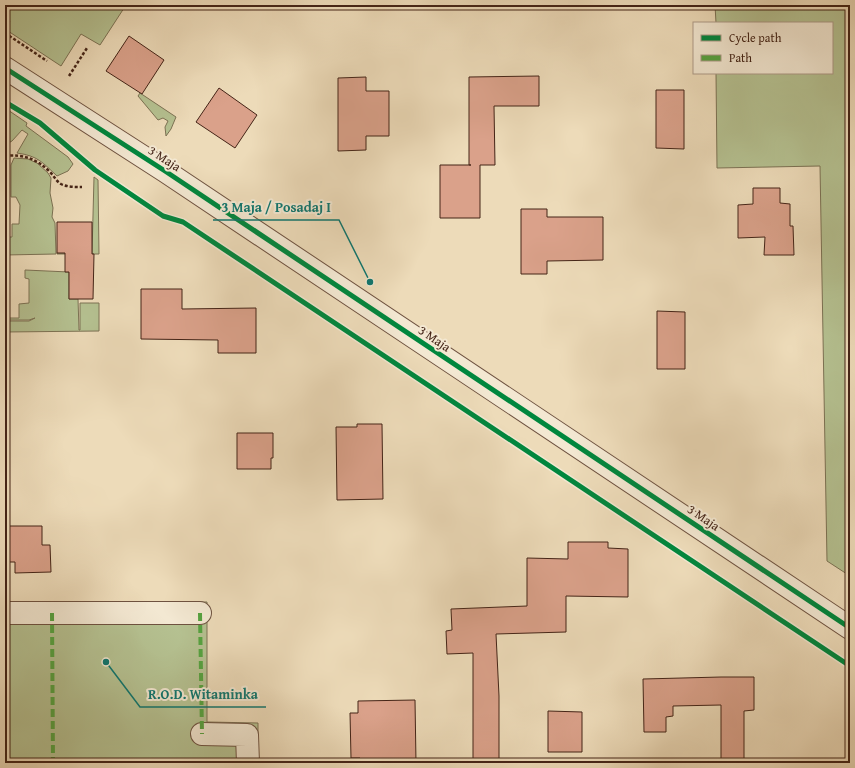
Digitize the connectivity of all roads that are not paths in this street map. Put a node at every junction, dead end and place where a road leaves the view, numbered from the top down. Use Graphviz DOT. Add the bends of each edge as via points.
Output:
graph roads {
  1 [pos="5,68"];
  2 [pos="5,613"];
  3 [pos="200,613"];
  4 [pos="850,628"];
  5 [pos="202,734"];
  6 [pos="248,763"];
  1 -- 4 [label="street, 3 Maja" via="184,184"];
  2 -- 3 [label="street"];
  5 -- 6 [label="street" via="247,735"];
}
